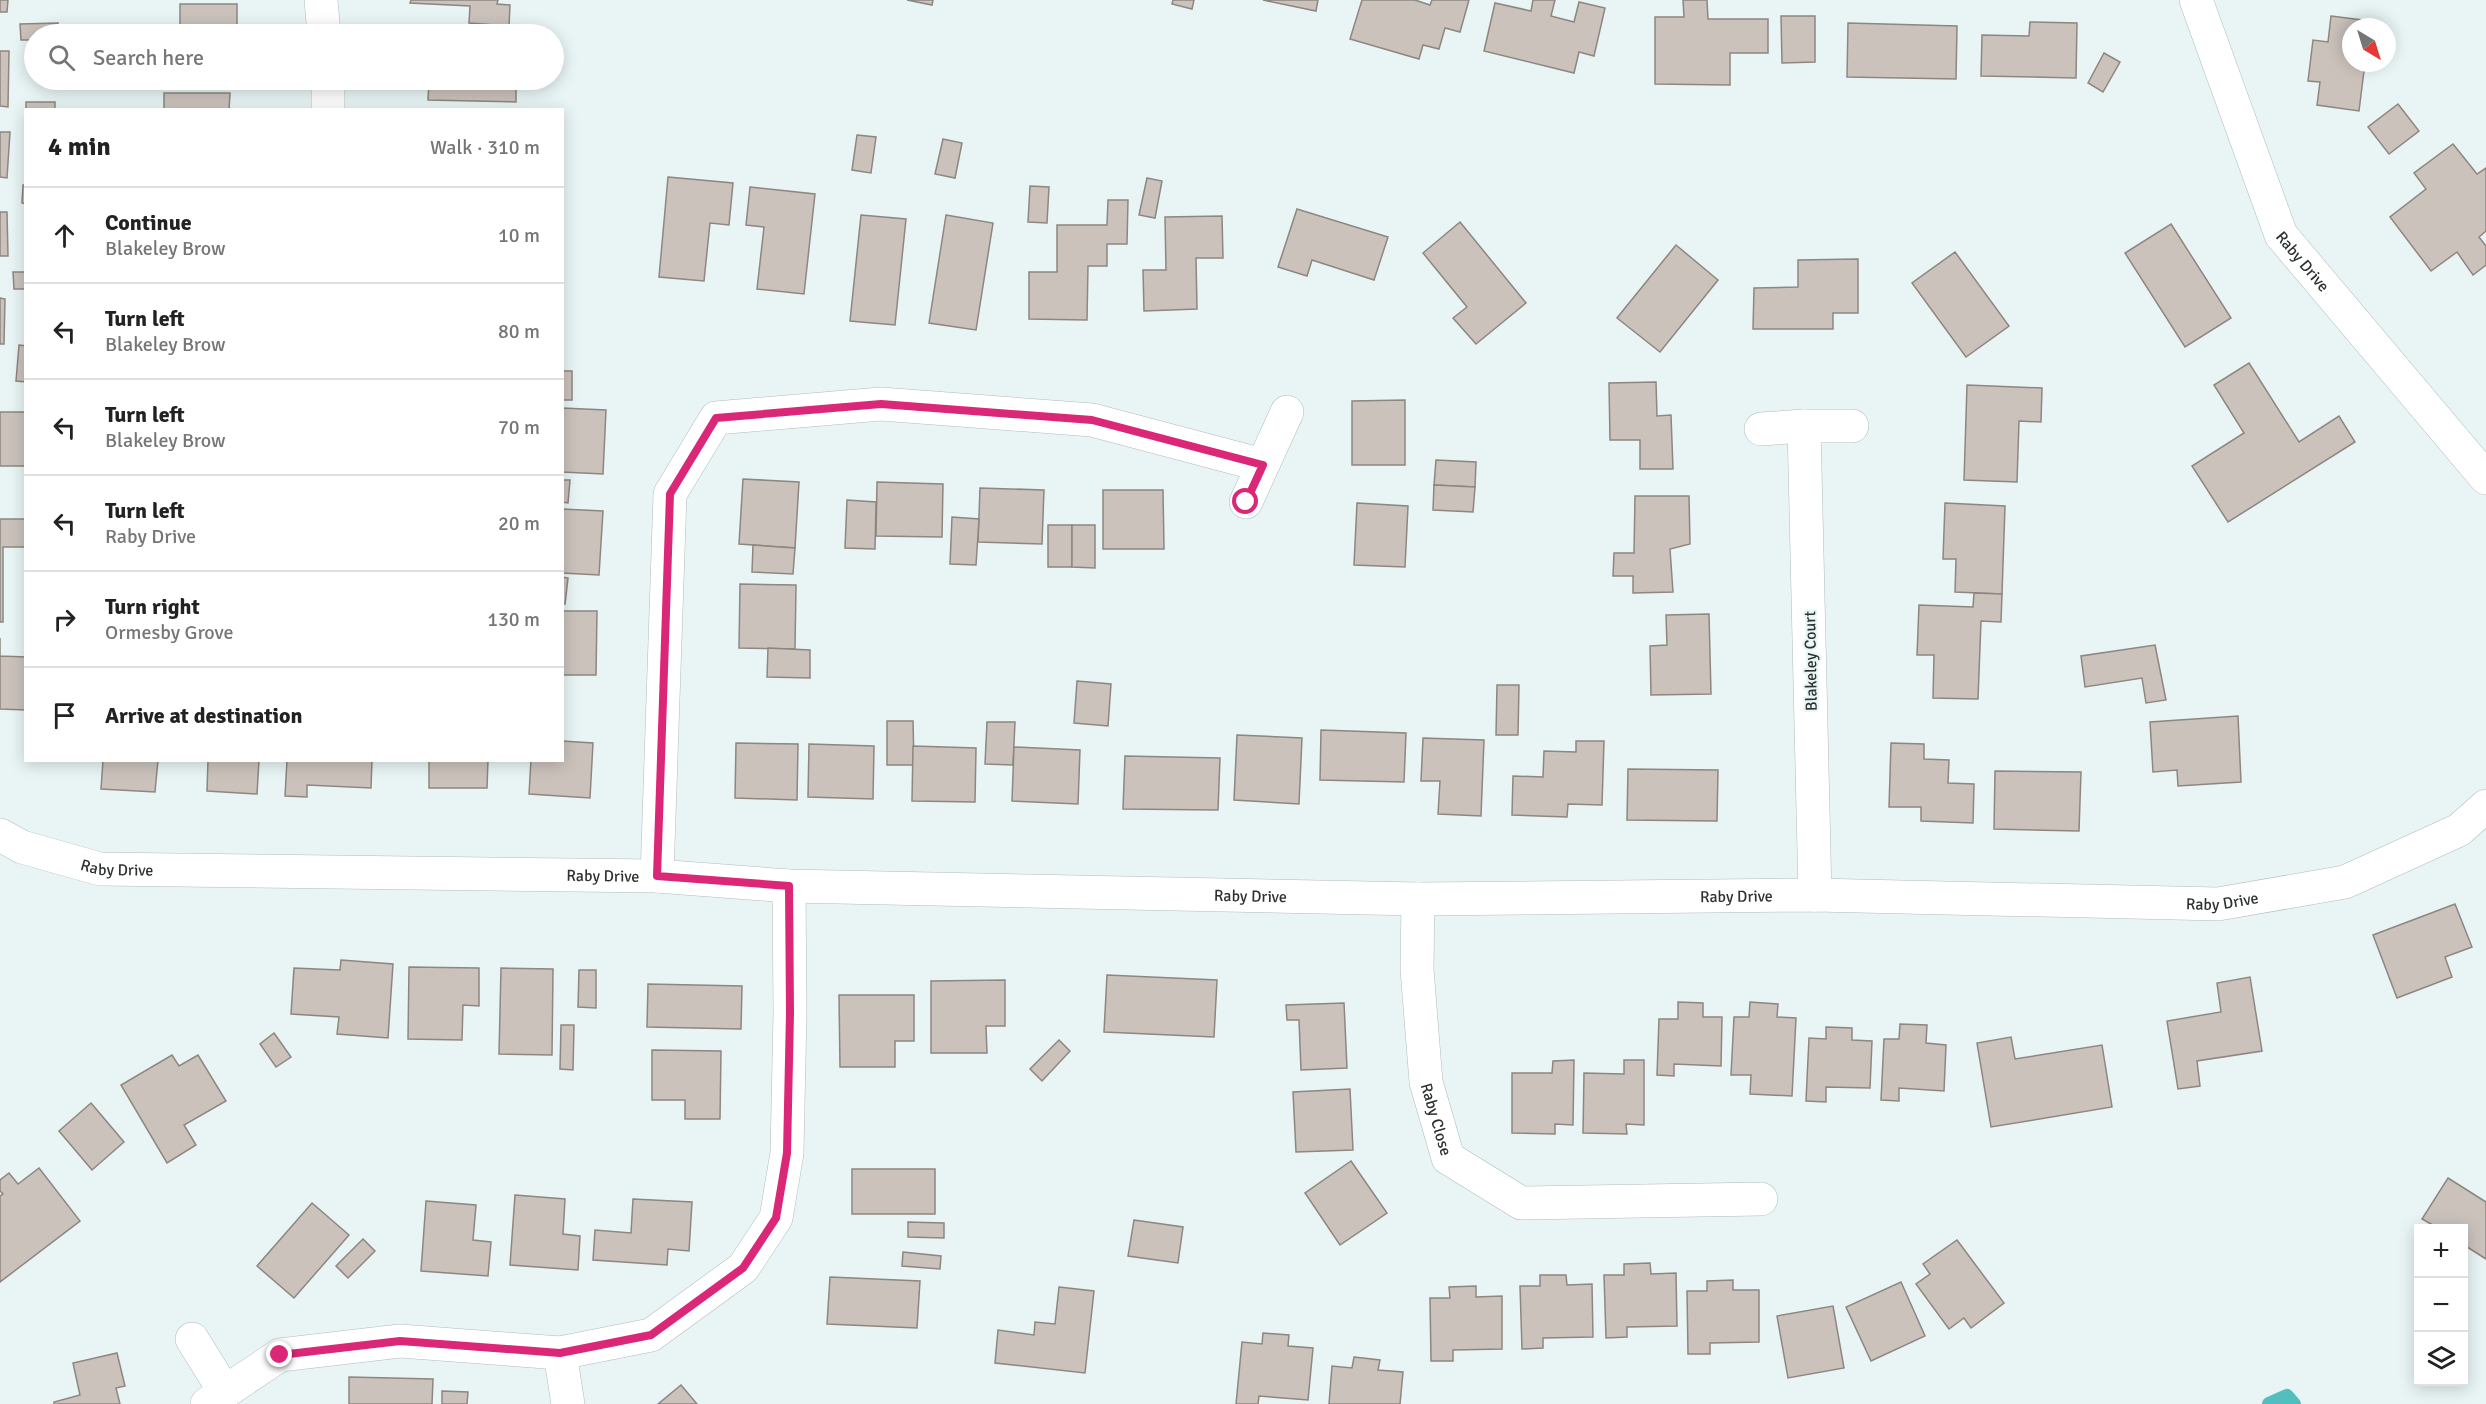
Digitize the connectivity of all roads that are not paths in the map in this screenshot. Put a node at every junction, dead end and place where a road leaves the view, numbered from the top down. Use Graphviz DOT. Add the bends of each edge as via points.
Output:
graph roads {
  1 [pos="321,0"];
  2 [pos="2196,0"];
  3 [pos="323,24"];
  4 [pos="328,90"];
  5 [pos="328,108"];
  6 [pos="1287,412"];
  7 [pos="1804,426"];
  8 [pos="1852,426"];
  9 [pos="1761,429"];
  10 [pos="1263,465"];
  11 [pos="2486,478"];
  12 [pos="1246,502"];
  13 [pos="2486,806"];
  14 [pos="7,849"];
  15 [pos="657,876"];
  16 [pos="789,886"];
  17 [pos="1815,895"];
  18 [pos="1418,899"];
  19 [pos="1761,1199"];
  20 [pos="192,1339"];
  21 [pos="560,1353"];
  22 [pos="216,1398"];
  23 [pos="568,1404"];
  1 -- 3 [label="street"];
  2 -- 11 [label="street, Raby Drive" via="2281,235"];
  4 -- 5 [label="street"];
  6 -- 10 [label="street"];
  7 -- 8 [label="street"];
  7 -- 9 [label="street"];
  7 -- 17 [label="street, Blakeley Court"];
  10 -- 12 [label="street"];
  10 -- 15 [label="street" via="1081,419 881,404 716,418 670,494"];
  13 -- 17 [label="street, Raby Drive" via="2459,830 2345,882 2218,904"];
  14 -- 15 [label="street, Raby Drive" via="100,869"];
  15 -- 16 [label="street, Raby Drive"];
  16 -- 18 [label="street, Raby Drive"];
  16 -- 21 [label="street" via="787,1153 776,1218 743,1268 651,1335"];
  17 -- 18 [label="street, Raby Drive"];
  18 -- 19 [label="street, Raby Close" via="1417,969 1425,1082 1448,1158 1521,1203"];
  20 -- 22 [label="street"];
  21 -- 22 [label="street" via="400,1341 302,1352 280,1355"];
  21 -- 23 [label="street"];
}
